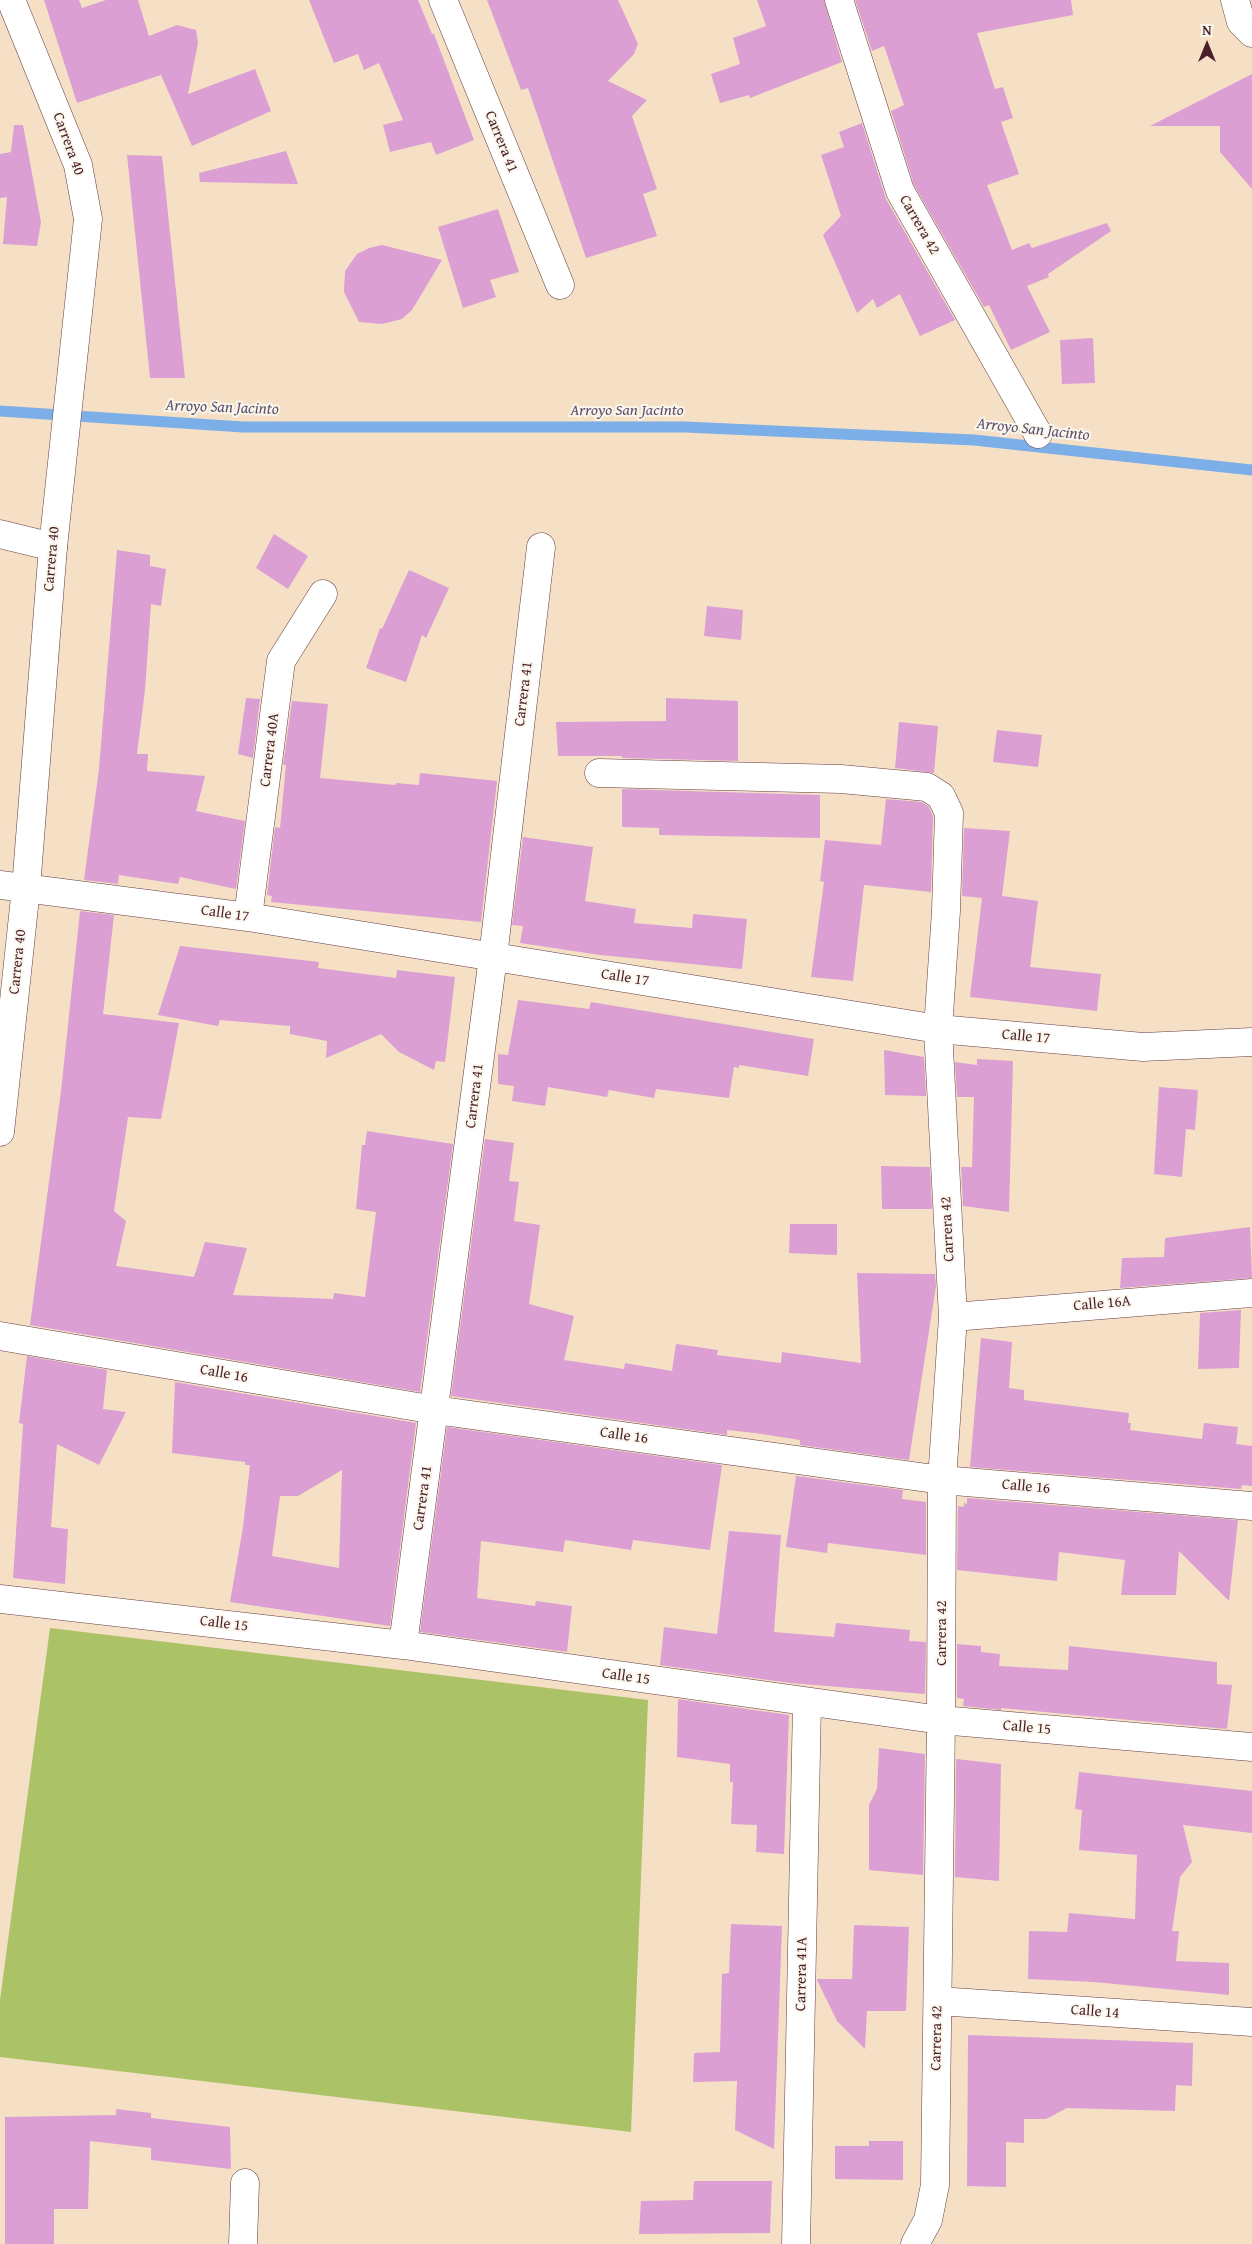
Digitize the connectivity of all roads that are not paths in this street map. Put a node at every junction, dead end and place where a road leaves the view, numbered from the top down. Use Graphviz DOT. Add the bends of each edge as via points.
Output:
graph roads {
  1 [pos="11,0"];
  2 [pos="442,0"];
  3 [pos="839,0"];
  4 [pos="560,285"];
  5 [pos="1038,434"];
  6 [pos="0,534"];
  7 [pos="541,546"];
  8 [pos="53,547"];
  9 [pos="323,594"];
  10 [pos="599,773"];
  11 [pos="13,886"];
  12 [pos="248,917"];
  13 [pos="493,957"];
  14 [pos="938,1029"];
  15 [pos="1252,1042"];
  16 [pos="0,1132"];
  17 [pos="1252,1293"];
  18 [pos="953,1317"];
  19 [pos="0,1336"];
  20 [pos="435,1410"];
  21 [pos="942,1480"];
  22 [pos="1252,1506"];
  23 [pos="0,1599"];
  24 [pos="403,1645"];
  25 [pos="808,1703"];
  26 [pos="941,1720"];
  27 [pos="1252,1747"];
  28 [pos="938,2001"];
  29 [pos="1252,2022"];
  30 [pos="245,2183"];
  31 [pos="917,2240"];
  32 [pos="243,2244"];
  33 [pos="796,2244"];
  1 -- 8 [label="street, Carrera 40" via="78,165 88,219"];
  2 -- 4 [label="street, Carrera 41"];
  3 -- 5 [label="street, Carrera 42" via="900,191"];
  6 -- 8 [label="street"];
  7 -- 13 [label="street, Carrera 41"];
  8 -- 11 [label="street, Carrera 40"];
  9 -- 12 [label="street, Carrera 40A" via="281,661"];
  10 -- 14 [label="street, Carrera 42" via="841,779 927,787 941,796 949,813"];
  11 -- 12 [label="street, Calle 17"];
  11 -- 16 [label="street, Carrera 40"];
  12 -- 13 [label="street, Calle 17"];
  13 -- 14 [label="street, Calle 17"];
  13 -- 20 [label="street, Carrera 41"];
  14 -- 15 [label="street, Calle 17" via="1143,1047"];
  14 -- 18 [label="street, Carrera 42"];
  17 -- 18 [label="street, Calle 16A"];
  18 -- 21 [label="street, Carrera 42"];
  19 -- 20 [label="street, Calle 16"];
  20 -- 21 [label="street, Calle 16"];
  20 -- 24 [label="street, Carrera 41"];
  21 -- 22 [label="street, Calle 16"];
  21 -- 26 [label="street, Carrera 42"];
  23 -- 24 [label="street, Calle 15"];
  24 -- 25 [label="street, Calle 15"];
  25 -- 26 [label="street, Calle 15"];
  25 -- 33 [label="street, Carrera 41A"];
  26 -- 27 [label="street, Calle 15"];
  26 -- 28 [label="street, Carrera 42"];
  28 -- 29 [label="street, Calle 14"];
  28 -- 31 [label="street, Carrera 42" via="934,2185 928,2220"];
  30 -- 32 [label="street"];
}
